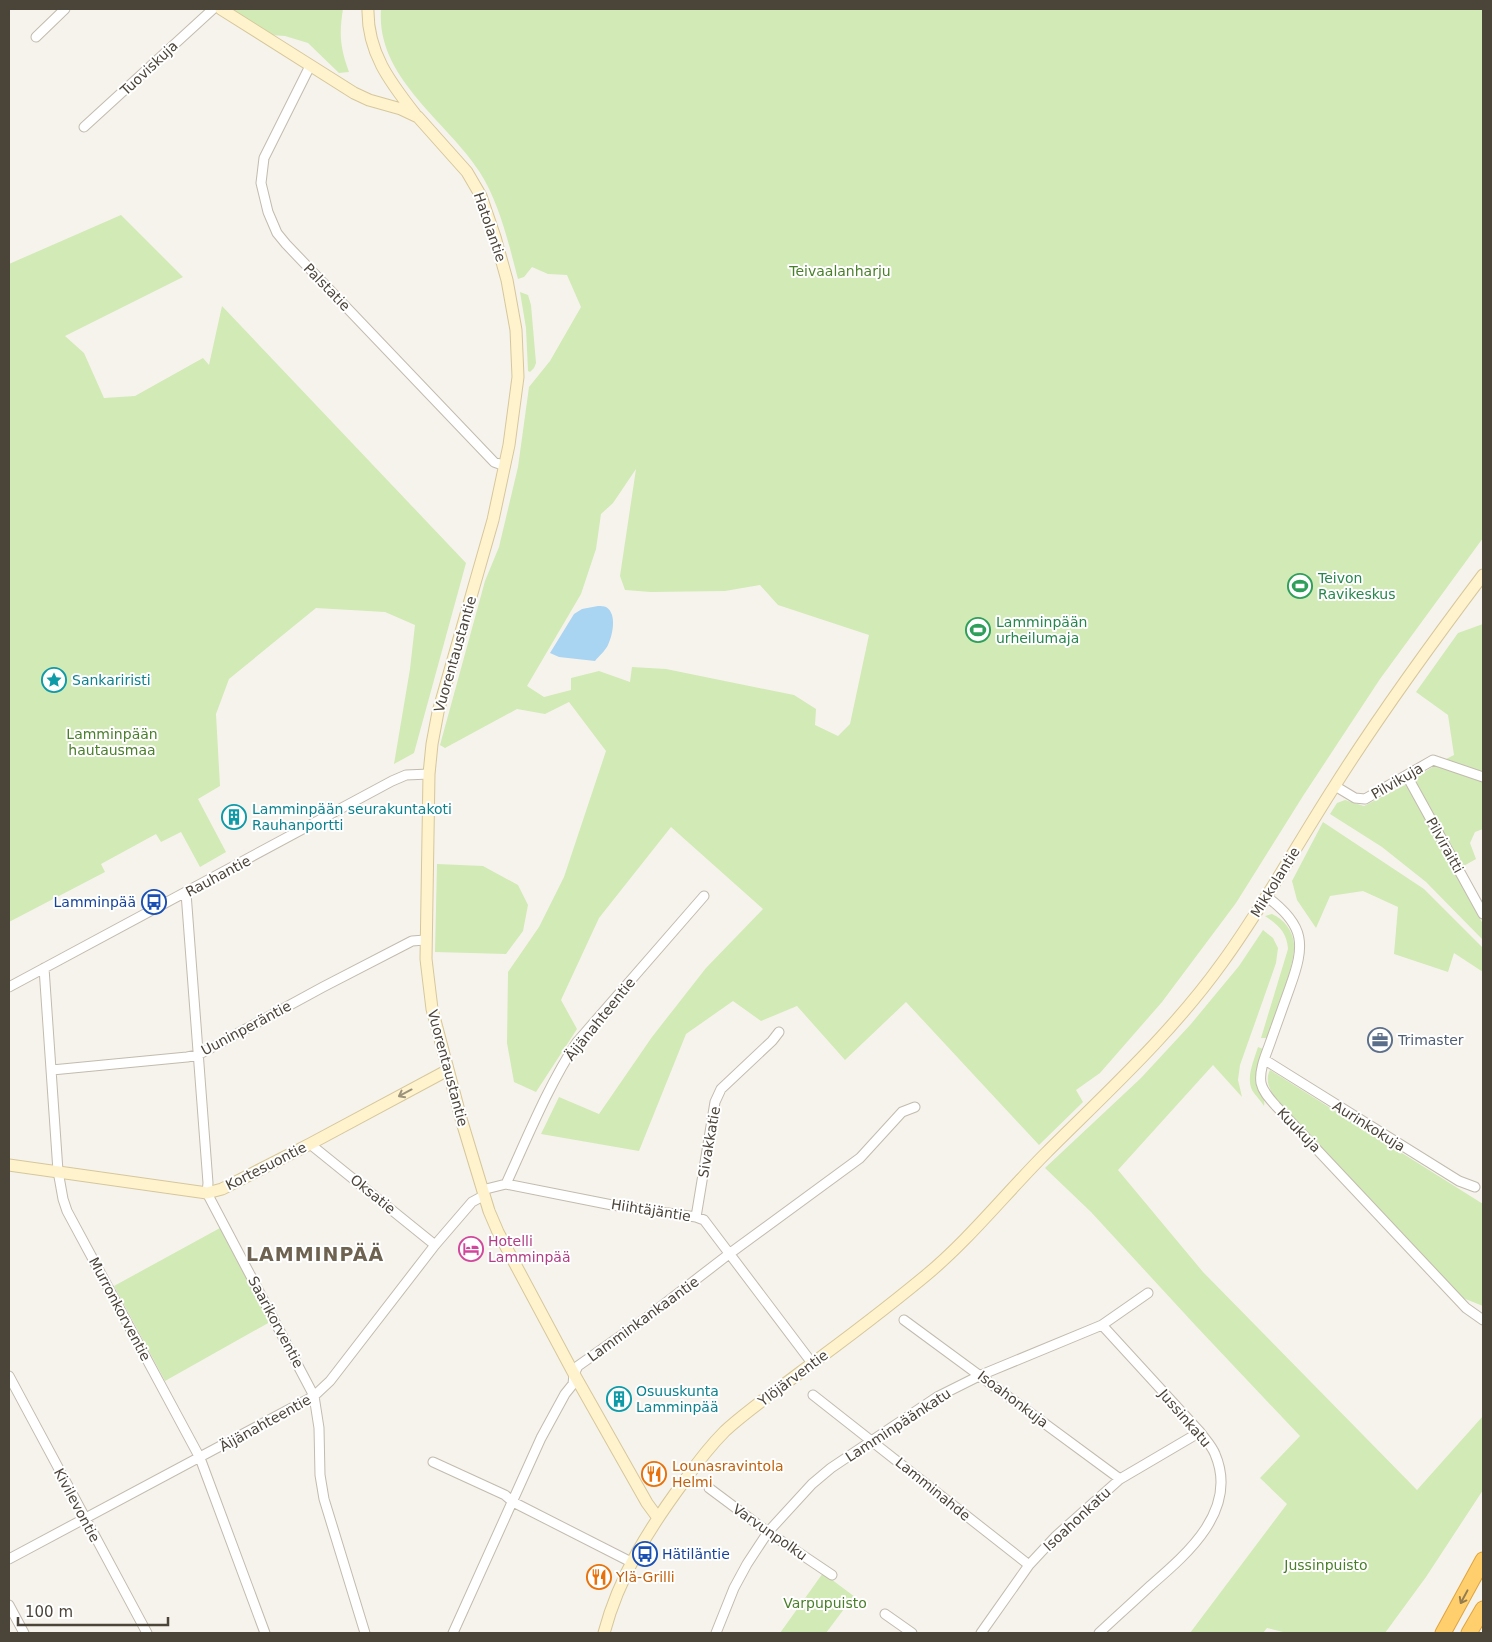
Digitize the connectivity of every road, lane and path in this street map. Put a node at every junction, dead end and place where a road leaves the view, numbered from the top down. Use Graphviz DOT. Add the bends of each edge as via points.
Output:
graph roads {
  1 [pos="65,9"];
  2 [pos="213,9"];
  3 [pos="221,9"];
  4 [pos="368,9"];
  5 [pos="36,37"];
  6 [pos="310,66"];
  7 [pos="418,117"];
  8 [pos="84,127"];
  9 [pos="505,466"];
  10 [pos="1483,575"];
  11 [pos="477,578"];
  12 [pos="1479,591"];
  13 [pos="429,774"];
  14 [pos="1407,776"];
  15 [pos="1483,777"];
  16 [pos="1335,786"];
  17 [pos="186,892"];
  18 [pos="704,896"];
  19 [pos="1267,897"];
  20 [pos="1483,914"];
  21 [pos="425,940"];
  22 [pos="44,968"];
  23 [pos="9,987"];
  24 [pos="779,1032"];
  25 [pos="198,1055"];
  26 [pos="1264,1060"];
  27 [pos="52,1070"];
  28 [pos="448,1070"];
  29 [pos="915,1107"];
  30 [pos="310,1144"];
  31 [pos="1036,1164"];
  32 [pos="9,1165"];
  33 [pos="58,1171"];
  34 [pos="506,1184"];
  35 [pos="1475,1187"];
  36 [pos="207,1193"];
  37 [pos="482,1193"];
  38 [pos="696,1217"];
  39 [pos="435,1245"];
  40 [pos="729,1254"];
  41 [pos="1148,1292"];
  42 [pos="904,1320"];
  43 [pos="1483,1320"];
  44 [pos="1102,1325"];
  45 [pos="812,1364"];
  46 [pos="574,1374"];
  47 [pos="981,1375"];
  48 [pos="9,1376"];
  49 [pos="813,1395"];
  50 [pos="314,1396"];
  51 [pos="1200,1432"];
  52 [pos="872,1440"];
  53 [pos="200,1458"];
  54 [pos="433,1462"];
  55 [pos="1120,1479"];
  56 [pos="710,1488"];
  57 [pos="513,1502"];
  58 [pos="84,1518"];
  59 [pos="658,1518"];
  60 [pos="768,1532"];
  61 [pos="9,1559"];
  62 [pos="1483,1560"];
  63 [pos="631,1562"];
  64 [pos="1029,1565"];
  65 [pos="832,1575"];
  66 [pos="9,1605"];
  67 [pos="1483,1609"];
  68 [pos="885,1614"];
  69 [pos="24,1633"];
  70 [pos="147,1633"];
  71 [pos="265,1633"];
  72 [pos="365,1633"];
  73 [pos="453,1633"];
  74 [pos="604,1633"];
  75 [pos="716,1633"];
  76 [pos="912,1633"];
  77 [pos="980,1633"];
  78 [pos="1099,1633"];
  79 [pos="1443,1633"];
  80 [pos="1469,1633"];
  1 -- 5 [label="street"];
  2 -- 8 [label="street, Tuoviskuja"];
  3 -- 6 [label="main road, Hatolantie"];
  4 -- 7 [label="main road" via="370,38 379,63"];
  6 -- 7 [label="main road, Hatolantie" via="354,93"];
  6 -- 9 [label="street, Palstatie" via="264,158 261,183 277,233 494,462"];
  7 -- 9 [label="main road, Hatolantie" via="461,164 476,186 505,275 515,324 518,362"];
  9 -- 11 [label="main road, Hatolantie"];
  10 -- 12 [label="main road, Mikkolantie"];
  11 -- 13 [label="main road, Vuorentaustantie" via="438,712"];
  12 -- 16 [label="main road, Mikkolantie" via="1412,672"];
  13 -- 17 [label="street, Rauhantie" via="406,775 392,781"];
  13 -- 21 [label="main road, Vuorentaustantie"];
  14 -- 15 [label="street, Pilvikuja" via="1433,760"];
  14 -- 16 [label="street, Pilvikuja" via="1365,799 1355,798"];
  14 -- 20 [label="street, Pilviraitti"];
  16 -- 19 [label="main road, Mikkolantie"];
  17 -- 22 [label="street, Rauhantie"];
  17 -- 25 [label="street, Saarikorventie"];
  18 -- 34 [label="street, Äijänahteentie" via="565,1060"];
  19 -- 26 [label="street, Kuukuja" via="1291,920 1300,946 1298,964"];
  19 -- 31 [label="main road, Mikkolantie" via="1222,963 1180,1016"];
  21 -- 25 [label="street, Uuninperäntie" via="412,941"];
  21 -- 28 [label="main road, Vuorentaustantie" via="432,1009"];
  22 -- 23 [label="street, Rauhantie"];
  22 -- 27 [label="street, Murronkorventie"];
  24 -- 38 [label="street, Sivakkatie" via="721,1089 715,1102"];
  25 -- 27 [label="street, Uuninperäntie"];
  25 -- 36 [label="street, Saarikorventie"];
  26 -- 35 [label="street, Aurinkokuja" via="1459,1181"];
  26 -- 43 [label="street, Kuukuja" via="1261,1083 1276,1106 1466,1308"];
  27 -- 33 [label="street, Murronkorventie"];
  28 -- 30 [label="main road, Kortesuontie, one-way"];
  28 -- 37 [label="main road, Vuorentaustantie"];
  29 -- 40 [label="street, Lamminkankaantie" via="902,1112 860,1158"];
  30 -- 36 [label="main road, Kortesuontie" via="224,1188"];
  30 -- 39 [label="street, Oksatie"];
  31 -- 45 [label="main road, Ylöjärventie" via="943,1261"];
  32 -- 33 [label="main road, Kortesuontie"];
  33 -- 36 [label="main road, Kortesuontie"];
  33 -- 53 [label="street, Murronkorventie" via="68,1211"];
  34 -- 37 [label="street, Hiihtäjäntie"];
  34 -- 38 [label="street, Hiihtäjäntie" via="612,1205"];
  36 -- 50 [label="street, Saarikorventie"];
  37 -- 39 [label="street, Äijänahteentie"];
  37 -- 46 [label="main road, Vuorentaustantie" via="498,1232"];
  38 -- 40 [label="street, Hiihtäjäntie" via="704,1220"];
  39 -- 50 [label="street, Äijänahteentie" via="330,1381"];
  40 -- 45 [label="street, Hiihtäjäntie"];
  40 -- 46 [label="street, Lamminkankaantie" via="578,1366"];
  41 -- 44 [label="street, Lamminpäänkatu"];
  42 -- 47 [label="street, Isoahonkuja"];
  44 -- 47 [label="street, Lamminpäänkatu"];
  44 -- 51 [label="street, Jussinkatu"];
  45 -- 59 [label="main road, Ylöjärventie" via="723,1434"];
  46 -- 57 [label="street, Lamminkankaantie"];
  46 -- 59 [label="main road, Vuorentaustantie"];
  47 -- 52 [label="street, Lamminpäänkatu" via="937,1397"];
  47 -- 55 [label="street, Isoahonkuja"];
  48 -- 58 [label="street, Kivilevontie"];
  49 -- 52 [label="street, Lamminahde"];
  50 -- 53 [label="street, Äijänahteentie"];
  50 -- 72 [label="street, Saarikorventie" via="324,1499"];
  51 -- 55 [label="street, Isoahonkatu"];
  51 -- 78 [label="street, Jussinkatu" via="1213,1449 1219,1469 1220,1490 1214,1516 1181,1559"];
  52 -- 60 [label="street, Lamminpäänkatu" via="830,1468"];
  52 -- 64 [label="street, Lamminahde"];
  53 -- 58 [label="street, Äijänahteentie"];
  53 -- 71 [label="street, Murronkorventie"];
  54 -- 57 [label="street" via="505,1495"];
  55 -- 64 [label="street, Isoahonkatu" via="1056,1536"];
  56 -- 60 [label="street, Varvunpolku"];
  57 -- 63 [label="street"];
  57 -- 73 [label="street, Lamminkankaantie"];
  58 -- 61 [label="street, Äijänahteentie"];
  58 -- 70 [label="street, Kivilevontie"];
  59 -- 63 [label="main road, Ylöjärventie"];
  60 -- 65 [label="street, Varvunpolku"];
  60 -- 75 [label="street, Lamminpäänkatu" via="734,1588"];
  62 -- 79 [label="highway, one-way"];
  63 -- 74 [label="main road, Ylöjärventie"];
  64 -- 77 [label="street, Isoahonkatu"];
  66 -- 69 [label="street"];
  67 -- 80 [label="highway"];
  68 -- 76 [label="street"];
}
